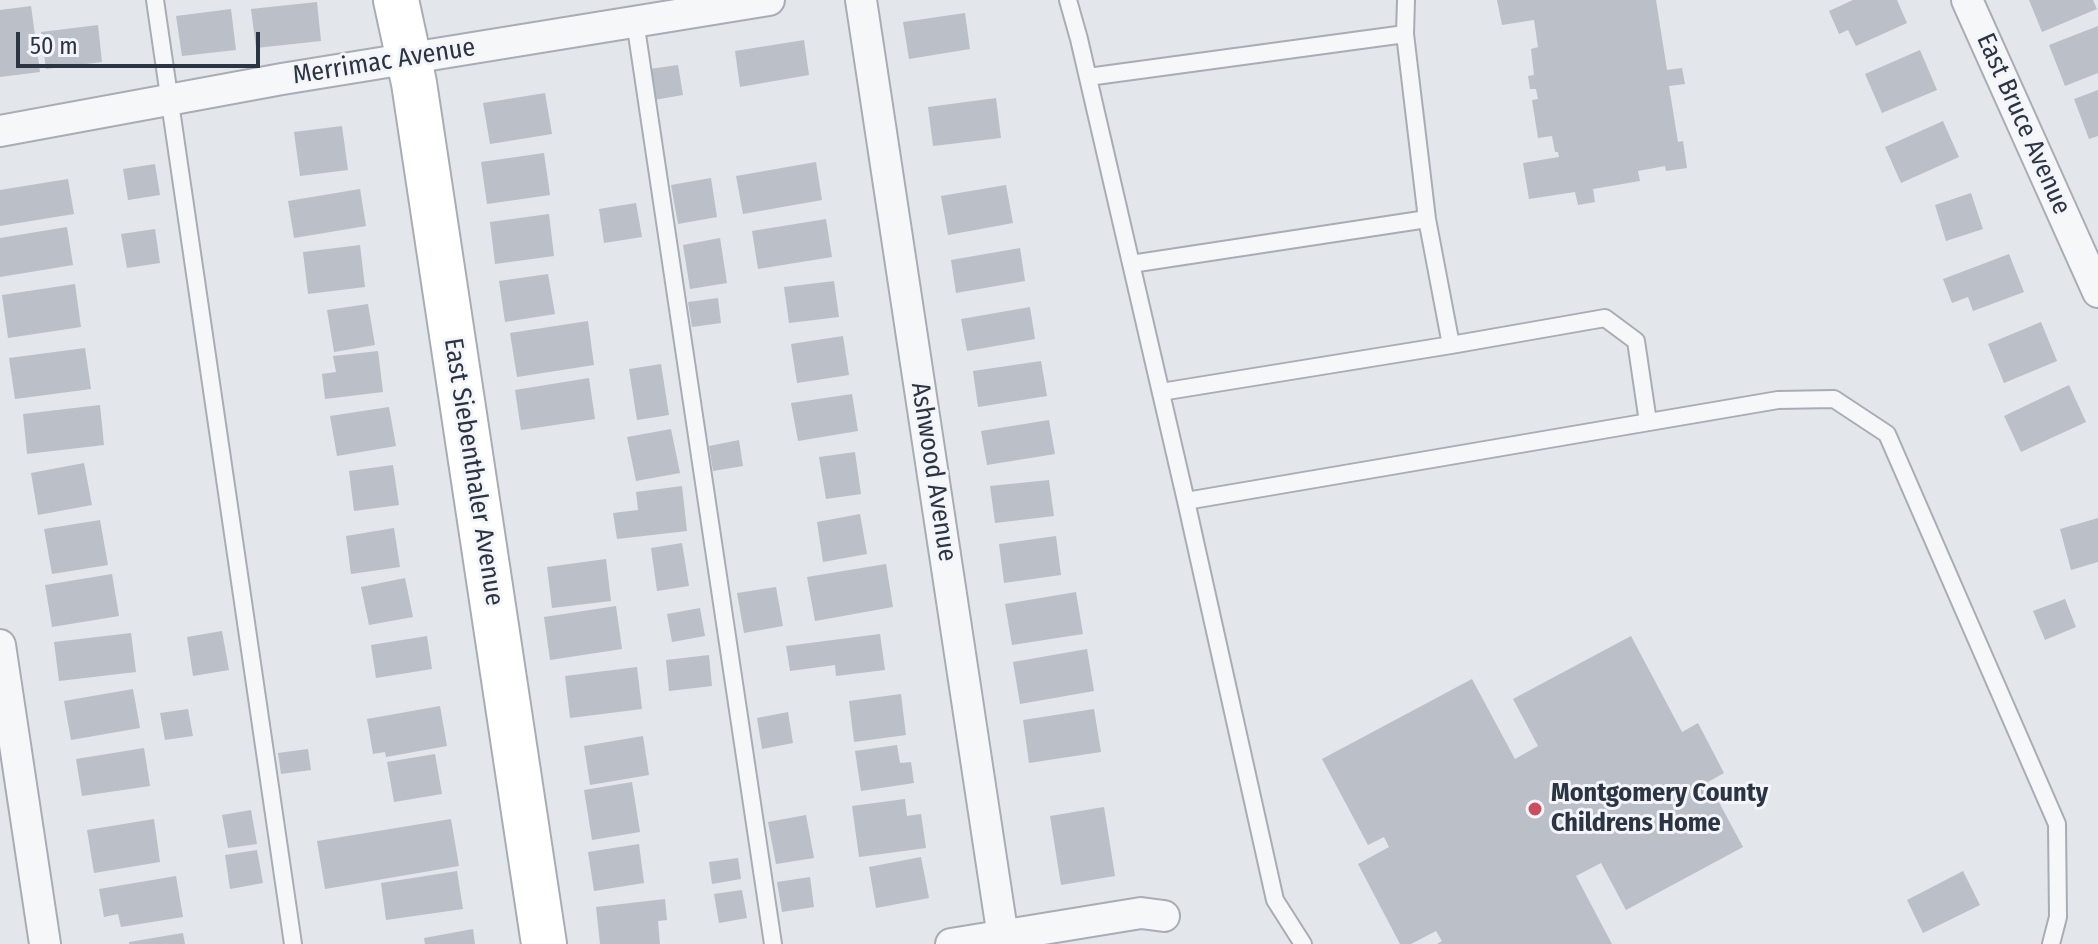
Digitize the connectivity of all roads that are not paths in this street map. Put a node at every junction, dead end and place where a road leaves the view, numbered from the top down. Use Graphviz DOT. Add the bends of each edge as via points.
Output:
graph roads {
  1 [pos="155,0"];
  2 [pos="396,0"];
  3 [pos="769,0"];
  4 [pos="861,0"];
  5 [pos="1068,0"];
  6 [pos="1406,0"];
  7 [pos="1967,0"];
  8 [pos="635,21"];
  9 [pos="1405,34"];
  10 [pos="407,58"];
  11 [pos="1088,77"];
  12 [pos="168,100"];
  13 [pos="0,131"];
  14 [pos="1427,219"];
  15 [pos="1131,264"];
  16 [pos="2098,292"];
  17 [pos="1451,345"];
  18 [pos="1161,392"];
  19 [pos="1648,422"];
  20 [pos="1186,501"];
  21 [pos="0,645"];
  22 [pos="1164,916"];
  23 [pos="1003,940"];
  24 [pos="45,944"];
  25 [pos="293,944"];
  26 [pos="544,944"];
  27 [pos="773,944"];
  28 [pos="951,944"];
  29 [pos="1303,944"];
  30 [pos="2051,944"];
  1 -- 12 [label="lane"];
  2 -- 10 [label="main road, East Siebenthaler Avenue"];
  3 -- 8 [label="street, Merrimac Avenue"];
  4 -- 23 [label="street, Ashwood Avenue"];
  5 -- 11 [label="lane"];
  6 -- 9 [label="lane"];
  7 -- 16 [label="street, East Bruce Avenue"];
  8 -- 10 [label="street, Merrimac Avenue"];
  8 -- 27 [label="lane"];
  9 -- 11 [label="lane"];
  9 -- 14 [label="lane"];
  10 -- 12 [label="street, Merrimac Avenue"];
  10 -- 26 [label="main road, East Siebenthaler Avenue"];
  11 -- 15 [label="lane"];
  12 -- 13 [label="street, Merrimac Avenue"];
  12 -- 25 [label="lane"];
  14 -- 15 [label="lane"];
  14 -- 17 [label="lane"];
  15 -- 18 [label="lane"];
  17 -- 18 [label="lane"];
  17 -- 19 [label="lane" via="1605,318 1636,341"];
  18 -- 20 [label="lane"];
  19 -- 20 [label="lane"];
  19 -- 30 [label="lane" via="1778,400 1834,399 1887,434 2057,824 2058,917"];
  20 -- 29 [label="lane" via="1275,900"];
  21 -- 24 [label="street"];
  22 -- 23 [label="street" via="1141,913"];
  23 -- 28 [label="street"];
}
